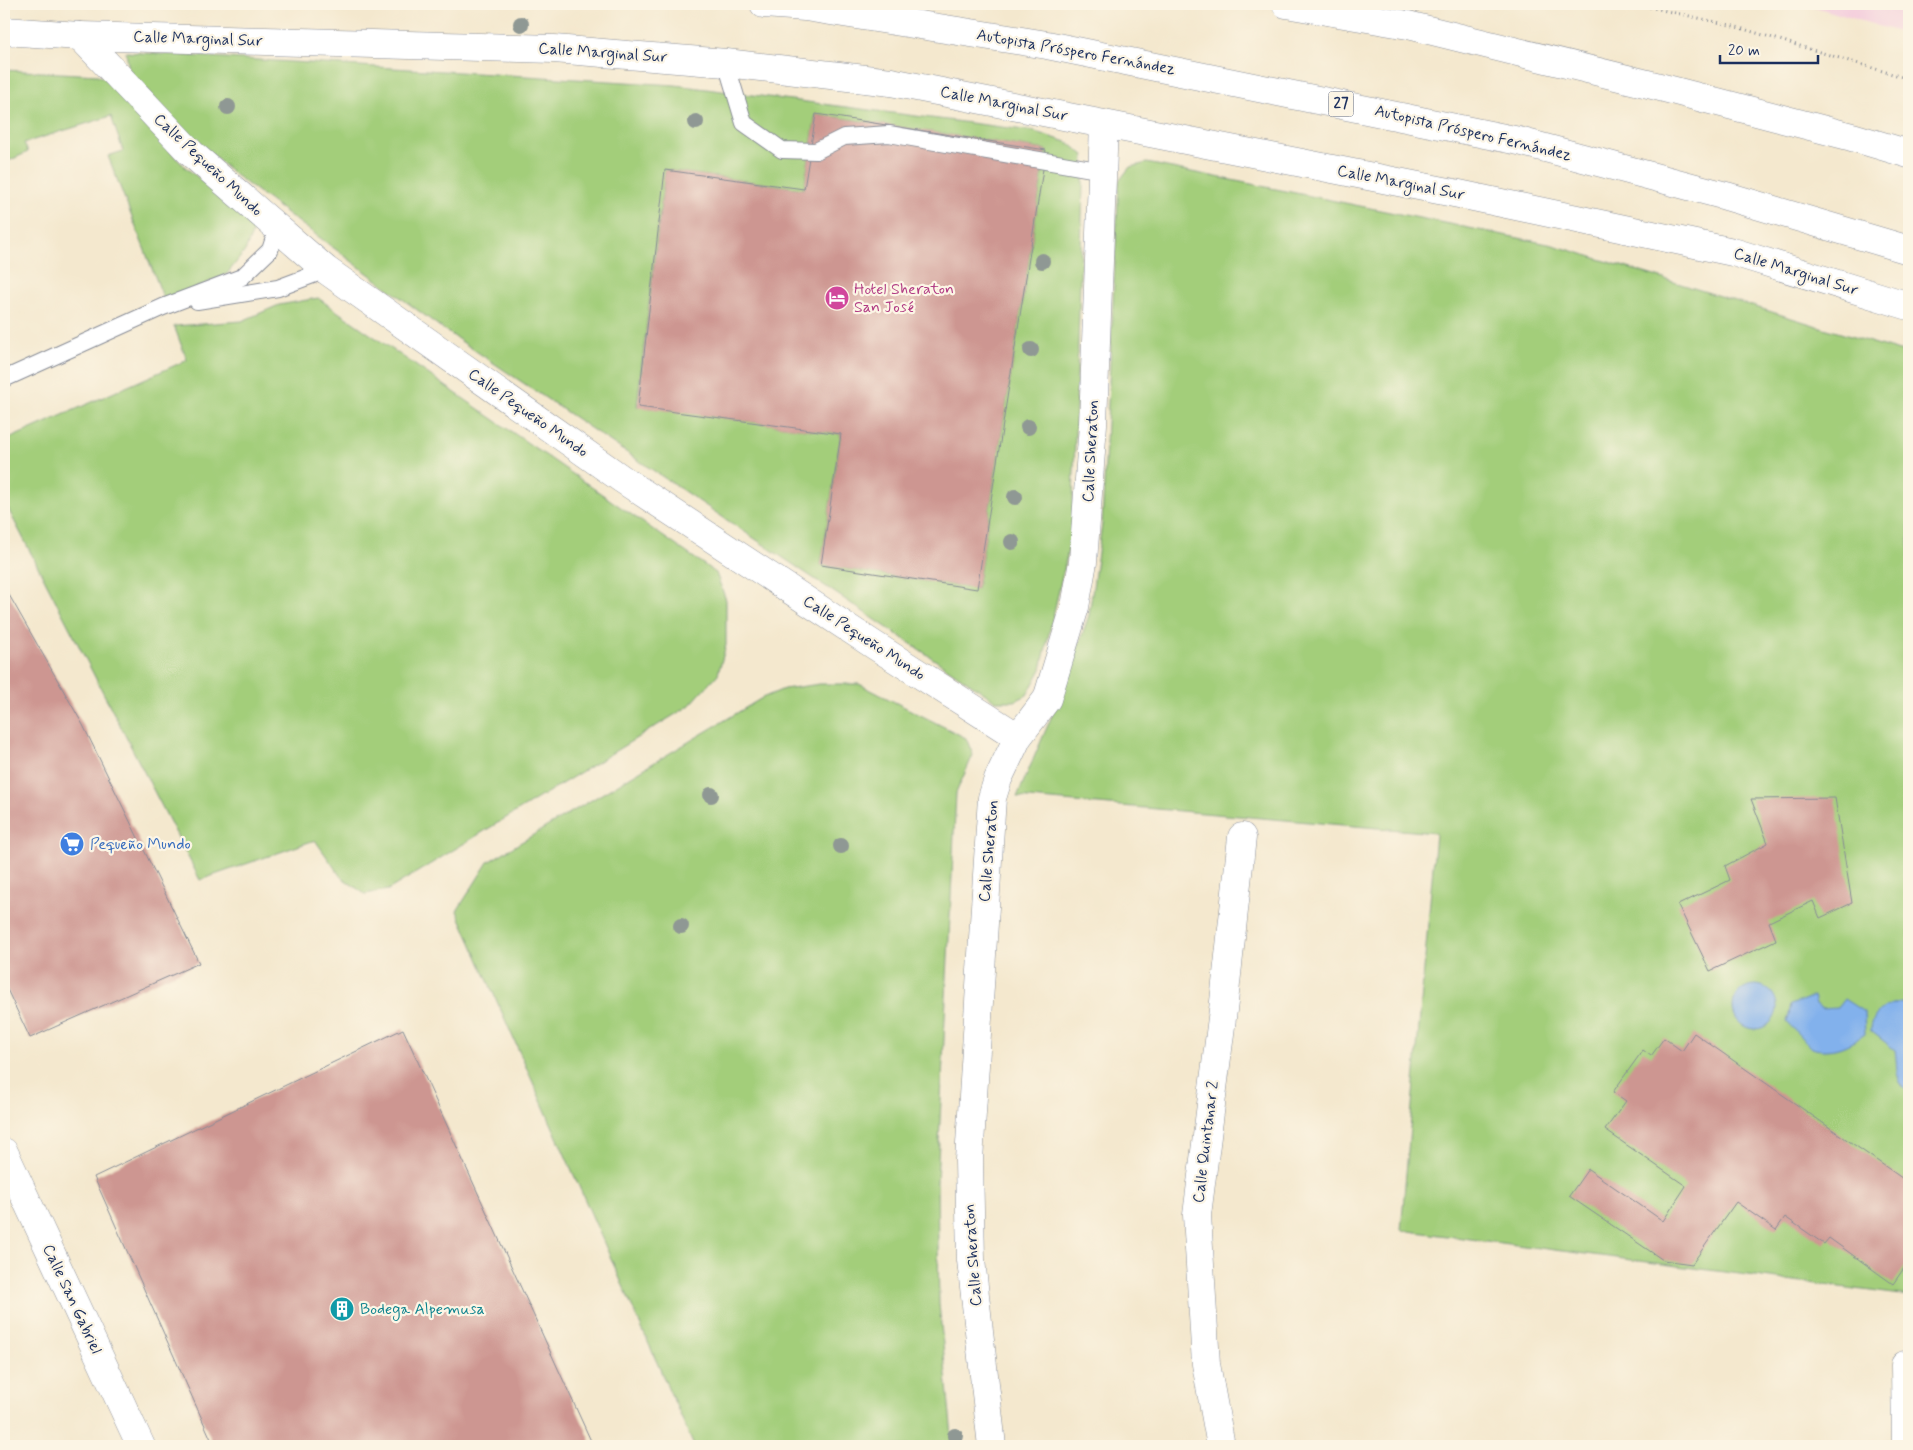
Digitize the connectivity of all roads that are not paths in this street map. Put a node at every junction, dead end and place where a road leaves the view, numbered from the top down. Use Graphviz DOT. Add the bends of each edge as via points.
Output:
graph roads {
  1 [pos="764,4"];
  2 [pos="1286,4"];
  3 [pos="4,31"];
  4 [pos="80,36"];
  5 [pos="726,63"];
  6 [pos="1104,124"];
  7 [pos="1909,154"];
  8 [pos="1103,171"];
  9 [pos="277,230"];
  10 [pos="1909,250"];
  11 [pos="326,270"];
  12 [pos="1909,306"];
  13 [pos="163,307"];
  14 [pos="4,379"];
  15 [pos="1018,737"];
  16 [pos="1242,837"];
  17 [pos="4,1152"];
  18 [pos="1905,1365"];
  19 [pos="141,1446"];
  20 [pos="992,1446"];
  21 [pos="1221,1446"];
  22 [pos="1906,1446"];
  1 -- 10 [label="main road, Autopista Próspero Fernández / 27" via="806,7 1047,45 1519,141 1726,196"];
  2 -- 7 [label="main road" via="1417,28 1666,88"];
  3 -- 4 [label="main road, Calle Marginal Sur"];
  4 -- 5 [label="main road, Calle Marginal Sur" via="554,49"];
  4 -- 9 [label="main road, Calle Pequeño Mundo" via="191,153"];
  5 -- 6 [label="main road, Calle Marginal Sur" via="891,82"];
  5 -- 8 [label="lane" via="744,123 782,150 816,152 844,137 889,134"];
  6 -- 8 [label="main road, Calle Sheraton"];
  6 -- 12 [label="main road, Calle Marginal Sur" via="1733,252"];
  8 -- 15 [label="main road, Calle Sheraton" via="1093,424 1083,562 1075,607 1047,699"];
  9 -- 11 [label="main road, Calle Pequeño Mundo"];
  9 -- 13 [label="lane" via="270,250 242,277"];
  11 -- 13 [label="lane" via="278,288"];
  11 -- 15 [label="main road, Calle Pequeño Mundo" via="622,479"];
  13 -- 14 [label="lane"];
  15 -- 20 [label="main road, Calle Sheraton" via="992,798 969,1160 971,1260"];
  16 -- 21 [label="main road, Calle Quintanar 2" via="1197,1214 1206,1364"];
  17 -- 19 [label="main road, Calle San Gabriel"];
  18 -- 22 [label="main road"];
}
